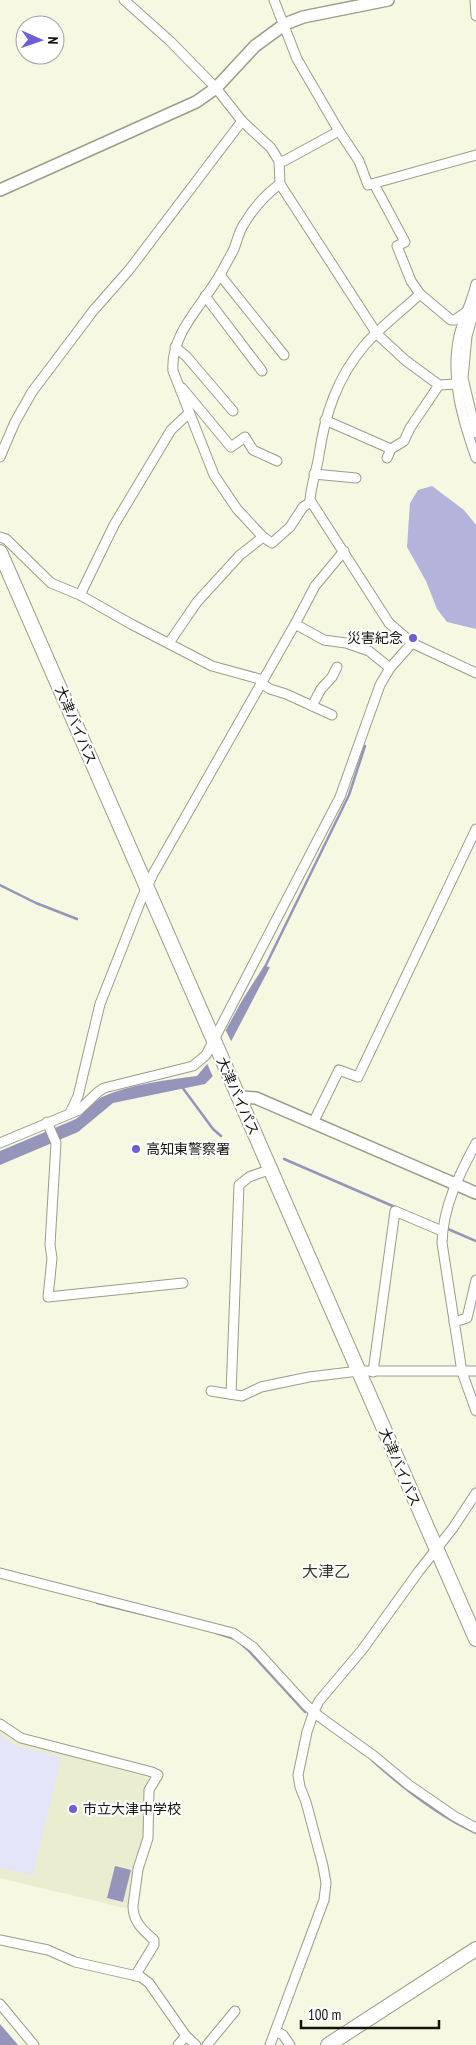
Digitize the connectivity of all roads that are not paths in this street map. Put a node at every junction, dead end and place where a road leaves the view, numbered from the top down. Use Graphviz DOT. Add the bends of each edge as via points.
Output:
graph roads {
  1 [pos="124,0"];
  2 [pos="274,0"];
  3 [pos="388,0"];
  4 [pos="475,0"];
  5 [pos="476,16"];
  6 [pos="285,24"];
  7 [pos="216,88"];
  8 [pos="242,121"];
  9 [pos="339,131"];
  10 [pos="476,155"];
  11 [pos="279,161"];
  12 [pos="280,184"];
  13 [pos="374,184"];
  14 [pos="0,190"];
  15 [pos="220,275"];
  16 [pos="476,284"];
  17 [pos="420,294"];
  18 [pos="205,296"];
  19 [pos="476,305"];
  20 [pos="466,312"];
  21 [pos="377,334"];
  22 [pos="175,347"];
  23 [pos="284,355"];
  24 [pos="262,371"];
  25 [pos="456,384"];
  26 [pos="439,385"];
  27 [pos="180,386"];
  28 [pos="233,411"];
  29 [pos="189,413"];
  30 [pos="325,420"];
  31 [pos="476,433"];
  32 [pos="391,449"];
  33 [pos="0,457"];
  34 [pos="387,458"];
  35 [pos="476,458"];
  36 [pos="277,461"];
  37 [pos="314,474"];
  38 [pos="356,478"];
  39 [pos="311,502"];
  40 [pos="0,537"];
  41 [pos="262,537"];
  42 [pos="344,551"];
  43 [pos="0,552"];
  44 [pos="80,594"];
  45 [pos="295,624"];
  46 [pos="168,643"];
  47 [pos="412,643"];
  48 [pos="337,666"];
  49 [pos="390,668"];
  50 [pos="476,673"];
  51 [pos="262,682"];
  52 [pos="312,706"];
  53 [pos="332,716"];
  54 [pos="476,829"];
  55 [pos="147,888"];
  56 [pos="214,1041"];
  57 [pos="240,1097"];
  58 [pos="70,1113"];
  59 [pos="313,1123"];
  60 [pos="48,1125"];
  61 [pos="0,1143"];
  62 [pos="476,1143"];
  63 [pos="271,1169"];
  64 [pos="454,1185"];
  65 [pos="476,1193"];
  66 [pos="442,1231"];
  67 [pos="476,1280"];
  68 [pos="183,1283"];
  69 [pos="454,1322"];
  70 [pos="366,1371"];
  71 [pos="476,1371"];
  72 [pos="462,1372"];
  73 [pos="211,1391"];
  74 [pos="231,1394"];
  75 [pos="476,1411"];
  76 [pos="476,1493"];
  77 [pos="436,1549"];
  78 [pos="0,1573"];
  79 [pos="476,1639"];
  80 [pos="314,1712"];
  81 [pos="0,1724"];
  82 [pos="476,1828"];
  83 [pos="0,1940"];
  84 [pos="476,1949"];
  85 [pos="135,1976"];
  86 [pos="0,2004"];
  87 [pos="235,2011"];
  88 [pos="276,2031"];
  89 [pos="186,2036"];
  90 [pos="34,2045"];
  91 [pos="178,2045"];
  92 [pos="196,2045"];
  93 [pos="207,2045"];
  94 [pos="270,2045"];
  95 [pos="290,2045"];
  96 [pos="328,2045"];
  1 -- 7 [label="street"];
  2 -- 6 [label="street"];
  3 -- 6 [label="street" via="303,17"];
  4 -- 5 [label="street"];
  6 -- 7 [label="street" via="255,46"];
  6 -- 9 [label="street" via="297,59"];
  7 -- 8 [label="street"];
  7 -- 14 [label="street" via="196,102"];
  8 -- 11 [label="street" via="271,148"];
  8 -- 33 [label="street" via="32,392"];
  9 -- 11 [label="street"];
  9 -- 13 [label="street" via="359,161 368,185"];
  10 -- 13 [label="street"];
  11 -- 12 [label="street"];
  12 -- 15 [label="street" via="268,193 243,225"];
  12 -- 21 [label="street"];
  13 -- 17 [label="street" via="405,242 397,246"];
  15 -- 18 [label="street"];
  15 -- 23 [label="street"];
  16 -- 20 [label="street"];
  17 -- 20 [label="street" via="451,320"];
  17 -- 21 [label="street"];
  18 -- 22 [label="street"];
  18 -- 24 [label="street"];
  19 -- 31 [label="street" via="467,336 463,378"];
  20 -- 25 [label="street" via="459,336"];
  21 -- 26 [label="street"];
  21 -- 30 [label="street" via="347,369"];
  22 -- 27 [label="street" via="173,371"];
  22 -- 28 [label="street"];
  25 -- 26 [label="street"];
  25 -- 35 [label="street" via="464,424"];
  26 -- 32 [label="street" via="404,441"];
  27 -- 29 [label="street"];
  27 -- 36 [label="street" via="231,447 244,437 253,450"];
  29 -- 41 [label="street" via="214,475 237,509"];
  29 -- 44 [label="street" via="171,430 151,463 114,526"];
  30 -- 32 [label="street"];
  30 -- 37 [label="street"];
  32 -- 34 [label="street"];
  37 -- 38 [label="street"];
  37 -- 39 [label="street"];
  39 -- 41 [label="street" via="272,543"];
  39 -- 42 [label="street"];
  40 -- 44 [label="street" via="6,539 51,583"];
  41 -- 46 [label="street" via="240,555 197,602"];
  42 -- 45 [label="street" via="315,586"];
  42 -- 47 [label="street" via="389,623"];
  43 -- 55 [label="main road, 大津バイパス"];
  44 -- 46 [label="street"];
  45 -- 49 [label="street" via="324,640 369,651"];
  45 -- 51 [label="street"];
  46 -- 51 [label="street" via="212,666"];
  47 -- 49 [label="street"];
  47 -- 50 [label="street"];
  48 -- 52 [label="street"];
  49 -- 56 [label="street" via="380,685 340,797"];
  51 -- 52 [label="street" via="270,689"];
  51 -- 55 [label="street"];
  52 -- 53 [label="street"];
  54 -- 59 [label="street" via="358,1077 339,1070"];
  55 -- 56 [label="main road, 大津バイパス"];
  55 -- 58 [label="street" via="100,1004 78,1096"];
  56 -- 57 [label="main road, 大津バイパス"];
  56 -- 58 [label="street" via="206,1055 193,1066 104,1088 79,1110"];
  57 -- 59 [label="street" via="256,1098"];
  57 -- 63 [label="main road, 大津バイパス"];
  58 -- 60 [label="street"];
  59 -- 64 [label="street"];
  60 -- 61 [label="street"];
  60 -- 68 [label="street" via="56,1143 48,1296"];
  62 -- 64 [label="street"];
  63 -- 70 [label="main road, 大津バイパス"];
  63 -- 74 [label="street" via="249,1177 240,1185"];
  64 -- 65 [label="street"];
  64 -- 66 [label="street"];
  66 -- 69 [label="street"];
  66 -- 70 [label="street" via="394,1212"];
  67 -- 69 [label="street" via="466,1318"];
  69 -- 72 [label="street"];
  70 -- 72 [label="street"];
  70 -- 74 [label="street" via="309,1377 261,1387 242,1396"];
  70 -- 77 [label="main road, 大津バイパス"];
  71 -- 72 [label="street"];
  72 -- 75 [label="street"];
  73 -- 74 [label="street"];
  76 -- 77 [label="street"];
  77 -- 79 [label="main road, 大津バイパス"];
  77 -- 80 [label="street"];
  78 -- 80 [label="street" via="233,1633 253,1647"];
  80 -- 82 [label="street" via="409,1785"];
  80 -- 88 [label="street" via="298,1775 326,1883 324,1900"];
  81 -- 85 [label="street" via="21,1738 158,1775 148,1790 148,1838 138,1869 133,1906 138,1925 154,1940 154,1945"];
  83 -- 85 [label="street" via="48,1950 75,1962"];
  84 -- 96 [label="main road"];
  85 -- 89 [label="street" via="148,1983"];
  86 -- 90 [label="street"];
  87 -- 93 [label="street"];
  88 -- 94 [label="street"];
  88 -- 95 [label="street"];
  89 -- 91 [label="street"];
  89 -- 92 [label="street"];
}
